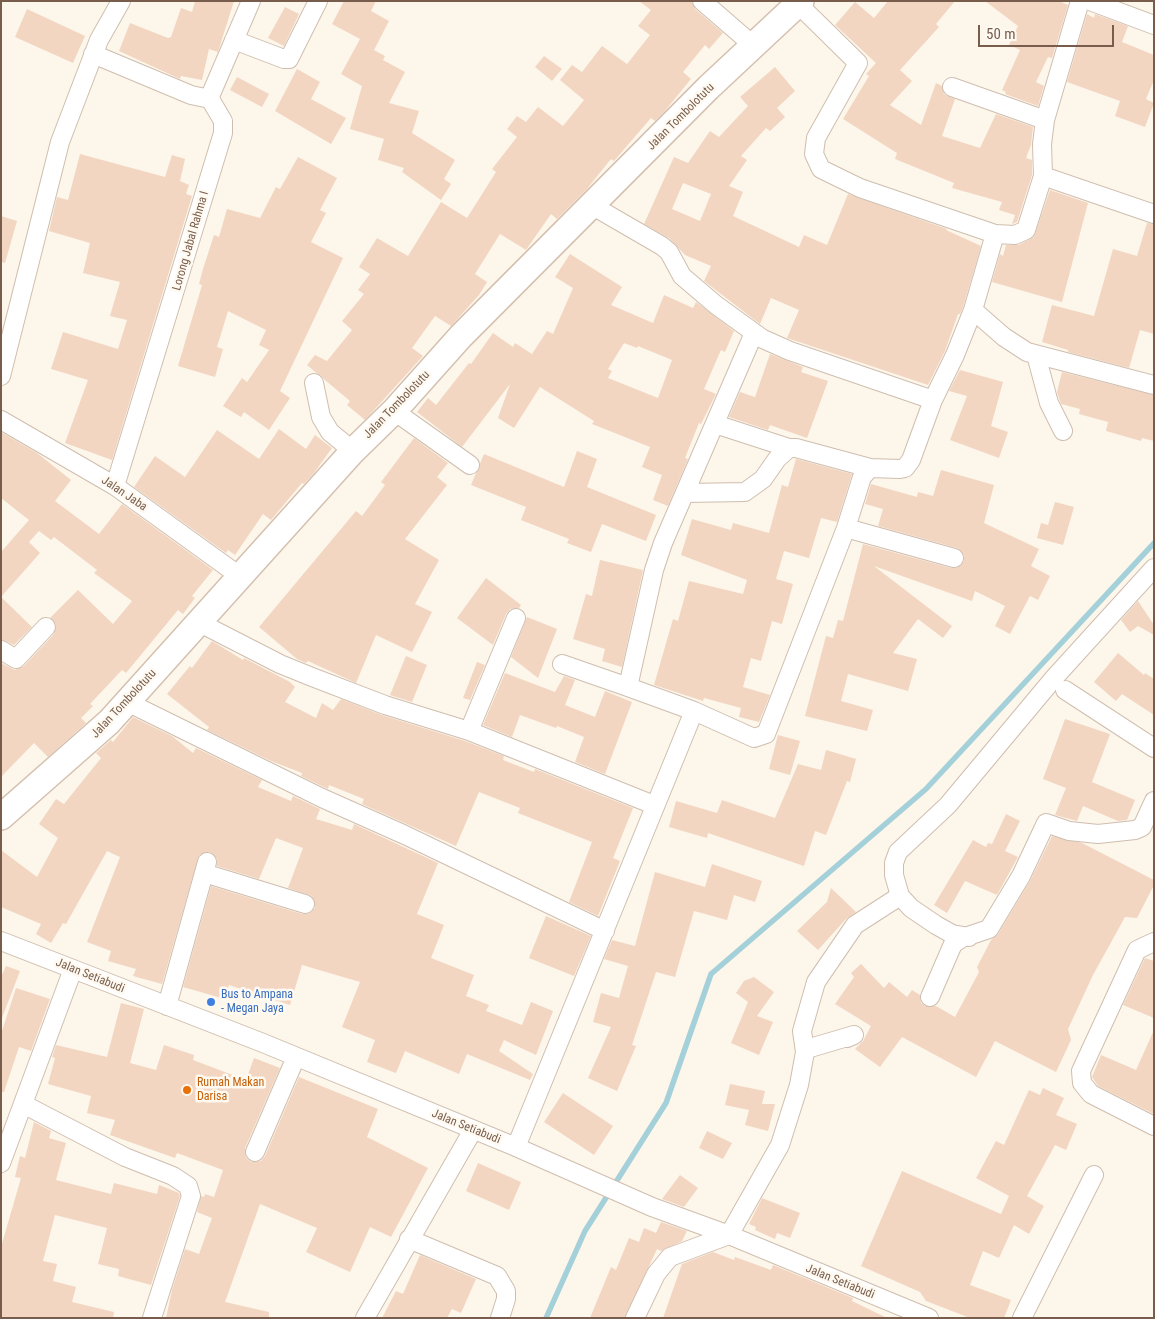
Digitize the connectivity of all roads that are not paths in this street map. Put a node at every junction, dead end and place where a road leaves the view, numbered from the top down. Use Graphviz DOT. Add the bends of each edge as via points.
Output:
graph roads {
  1 [pos="121,1"];
  2 [pos="251,1"];
  3 [pos="318,1"];
  4 [pos="702,1"];
  5 [pos="1080,1"];
  6 [pos="1090,1"];
  7 [pos="800,3"];
  8 [pos="1154,25"];
  9 [pos="234,40"];
  10 [pos="754,46"];
  11 [pos="93,54"];
  12 [pos="952,87"];
  13 [pos="210,99"];
  14 [pos="1045,120"];
  15 [pos="1043,176"];
  16 [pos="593,206"];
  17 [pos="1154,214"];
  18 [pos="995,234"];
  19 [pos="973,310"];
  20 [pos="754,332"];
  21 [pos="1036,356"];
  22 [pos="1,376"];
  23 [pos="314,383"];
  24 [pos="1154,385"];
  25 [pos="933,400"];
  26 [pos="394,410"];
  27 [pos="1,420"];
  28 [pos="715,424"];
  29 [pos="1063,431"];
  30 [pos="789,448"];
  31 [pos="353,451"];
  32 [pos="470,464"];
  33 [pos="870,468"];
  34 [pos="115,486"];
  35 [pos="685,493"];
  36 [pos="846,528"];
  37 [pos="954,558"];
  38 [pos="1154,568"];
  39 [pos="241,577"];
  40 [pos="516,618"];
  41 [pos="200,623"];
  42 [pos="46,627"];
  43 [pos="1,650"];
  44 [pos="562,664"];
  45 [pos="628,687"];
  46 [pos="1065,690"];
  47 [pos="127,702"];
  48 [pos="694,711"];
  49 [pos="469,731"];
  50 [pos="1154,748"];
  51 [pos="1154,801"];
  52 [pos="654,806"];
  53 [pos="1,817"];
  54 [pos="900,896"];
  55 [pos="305,904"];
  56 [pos="605,931"];
  57 [pos="969,937"];
  58 [pos="1,941"];
  59 [pos="1154,942"];
  60 [pos="73,969"];
  61 [pos="930,997"];
  62 [pos="167,1006"];
  63 [pos="847,1038"];
  64 [pos="805,1052"];
  65 [pos="296,1057"];
  66 [pos="22,1104"];
  67 [pos="1154,1126"];
  68 [pos="473,1130"];
  69 [pos="516,1147"];
  70 [pos="255,1152"];
  71 [pos="2,1156"];
  72 [pos="1094,1175"];
  73 [pos="728,1235"];
  74 [pos="409,1239"];
  75 [pos="152,1318"];
  76 [pos="365,1318"];
  77 [pos="500,1318"];
  78 [pos="636,1318"];
  79 [pos="929,1318"];
  80 [pos="1022,1318"];
  1 -- 11 [label="street"];
  2 -- 9 [label="street"];
  3 -- 9 [label="street" via="290,58 284,59"];
  4 -- 10 [label="street"];
  5 -- 14 [label="street"];
  6 -- 8 [label="street"];
  7 -- 10 [label="street, Jalan Tombolotutu"];
  7 -- 18 [label="street" via="858,63 816,138 814,154 821,169 860,188"];
  9 -- 13 [label="street"];
  10 -- 16 [label="street, Jalan Tombolotutu" via="708,88"];
  11 -- 13 [label="street" via="191,95"];
  11 -- 22 [label="street" via="60,142"];
  12 -- 14 [label="street"];
  13 -- 34 [label="street, Lorong Jabal Rahma I" via="223,121 223,133"];
  14 -- 15 [label="street"];
  15 -- 17 [label="street"];
  15 -- 18 [label="street" via="1026,230 1018,235"];
  16 -- 20 [label="street" via="662,246 682,276 716,306"];
  16 -- 26 [label="street, Jalan Tombolotutu" via="468,329"];
  18 -- 19 [label="street"];
  19 -- 21 [label="street" via="1004,337"];
  19 -- 25 [label="street" via="956,355"];
  20 -- 25 [label="street" via="790,351"];
  20 -- 28 [label="street"];
  21 -- 24 [label="street"];
  21 -- 29 [label="street" via="1049,403"];
  23 -- 31 [label="street" via="321,417 330,432"];
  25 -- 33 [label="street" via="908,464 900,470"];
  26 -- 31 [label="street, Jalan Tombolotutu"];
  26 -- 32 [label="street"];
  27 -- 34 [label="street, Jalan Jaba"];
  28 -- 30 [label="street"];
  28 -- 35 [label="street"];
  30 -- 33 [label="street"];
  30 -- 35 [label="street" via="763,479 745,492"];
  31 -- 39 [label="street, Jalan Tombolotutu"];
  33 -- 36 [label="street" via="862,477"];
  34 -- 39 [label="street, Jalan Jaba"];
  35 -- 45 [label="street" via="654,570"];
  36 -- 37 [label="street"];
  36 -- 48 [label="street" via="766,734 754,738"];
  38 -- 54 [label="street" via="1054,678 948,805 898,852 894,875"];
  39 -- 41 [label="street, Jalan Tombolotutu"];
  40 -- 49 [label="street"];
  41 -- 47 [label="street, Jalan Tombolotutu"];
  41 -- 49 [label="street" via="304,674 385,705"];
  42 -- 43 [label="street" via="16,659"];
  44 -- 45 [label="street"];
  45 -- 48 [label="street"];
  46 -- 50 [label="street"];
  47 -- 53 [label="street, Jalan Tombolotutu" via="87,743"];
  47 -- 56 [label="street"];
  48 -- 52 [label="street"];
  49 -- 52 [label="street"];
  51 -- 57 [label="street" via="1142,827 1135,830 1098,834 1046,823 1021,876 989,928"];
  52 -- 56 [label="street"];
  54 -- 57 [label="street" via="910,908 936,925 952,934"];
  54 -- 64 [label="street" via="854,925 816,982 802,1031"];
  55 -- 62 [label="street" via="206,867"];
  56 -- 69 [label="street"];
  57 -- 61 [label="street" via="953,944"];
  58 -- 60 [label="street, Jalan Setiabudi"];
  59 -- 67 [label="street" via="1137,950 1081,1071 1082,1083 1090,1094"];
  60 -- 62 [label="street, Jalan Setiabudi"];
  60 -- 66 [label="street"];
  62 -- 65 [label="street, Jalan Setiabudi"];
  63 -- 64 [label="street"];
  64 -- 73 [label="street" via="799,1085 780,1146"];
  65 -- 68 [label="street, Jalan Setiabudi"];
  65 -- 70 [label="street"];
  66 -- 71 [label="street"];
  66 -- 75 [label="street" via="188,1186 191,1196"];
  68 -- 69 [label="street, Jalan Setiabudi"];
  68 -- 74 [label="street"];
  69 -- 73 [label="street, Jalan Setiabudi"];
  72 -- 80 [label="street"];
  73 -- 78 [label="street" via="670,1257 656,1274"];
  73 -- 79 [label="street, Jalan Setiabudi"];
  74 -- 76 [label="street"];
  74 -- 77 [label="street" via="497,1276 506,1291"];
}
